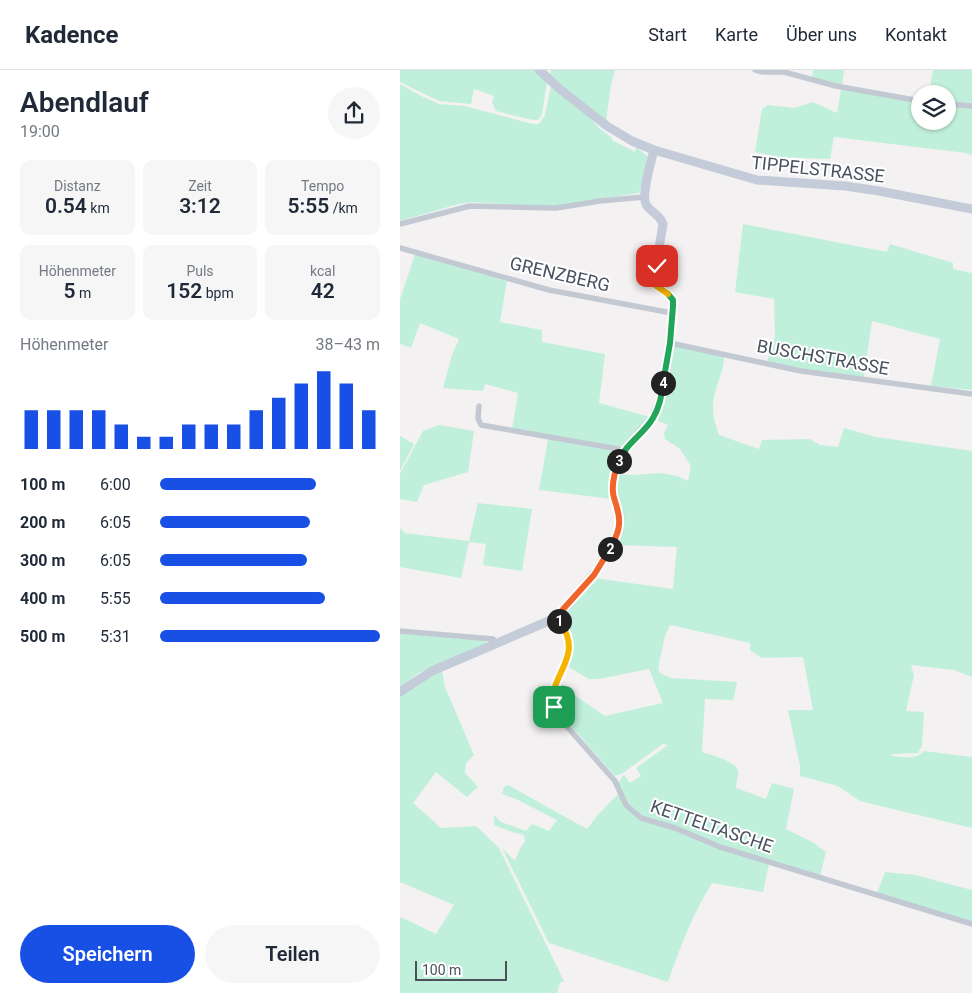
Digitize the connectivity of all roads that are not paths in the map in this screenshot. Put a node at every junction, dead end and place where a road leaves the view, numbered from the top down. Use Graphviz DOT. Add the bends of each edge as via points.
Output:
graph roads {
  1 [pos="540,70"];
  2 [pos="755,70"];
  3 [pos="911,99"];
  4 [pos="956,105"];
  5 [pos="972,106"];
  6 [pos="654,150"];
  7 [pos="644,197"];
  8 [pos="972,209"];
  9 [pos="400,224"];
  10 [pos="400,248"];
  11 [pos="672,313"];
  12 [pos="670,343"];
  13 [pos="972,394"];
  14 [pos="479,406"];
  15 [pos="624,450"];
  16 [pos="556,617"];
  17 [pos="400,631"];
  18 [pos="498,644"];
  19 [pos="400,692"];
  20 [pos="972,924"];
  1 -- 6 [label="street, TIPPELSTRASSE" via="607,126"];
  2 -- 3 [label="street" via="784,72 836,86"];
  4 -- 5 [label="street"];
  6 -- 7 [label="street"];
  6 -- 8 [label="street, TIPPELSTRASSE" via="757,180 845,186"];
  7 -- 9 [label="street" via="556,208 470,206"];
  7 -- 11 [label="street" via="646,206 660,217 663,224 654,281 672,298"];
  10 -- 11 [label="street, GRENZBERG" via="550,290"];
  11 -- 12 [label="street"];
  12 -- 13 [label="street, BUSCHSTRASSE" via="801,371"];
  12 -- 15 [label="street" via="656,412"];
  14 -- 15 [label="street" via="481,426"];
  15 -- 16 [label="street" via="613,486 620,516 619,532 594,575"];
  16 -- 18 [label="street"];
  16 -- 20 [label="street, KETTELTASCHE" via="566,632 569,645 553,695 554,707 562,721 615,781 626,805 641,818 720,847"];
  17 -- 18 [label="street" via="493,639"];
  18 -- 19 [label="street" via="432,671"];
}
